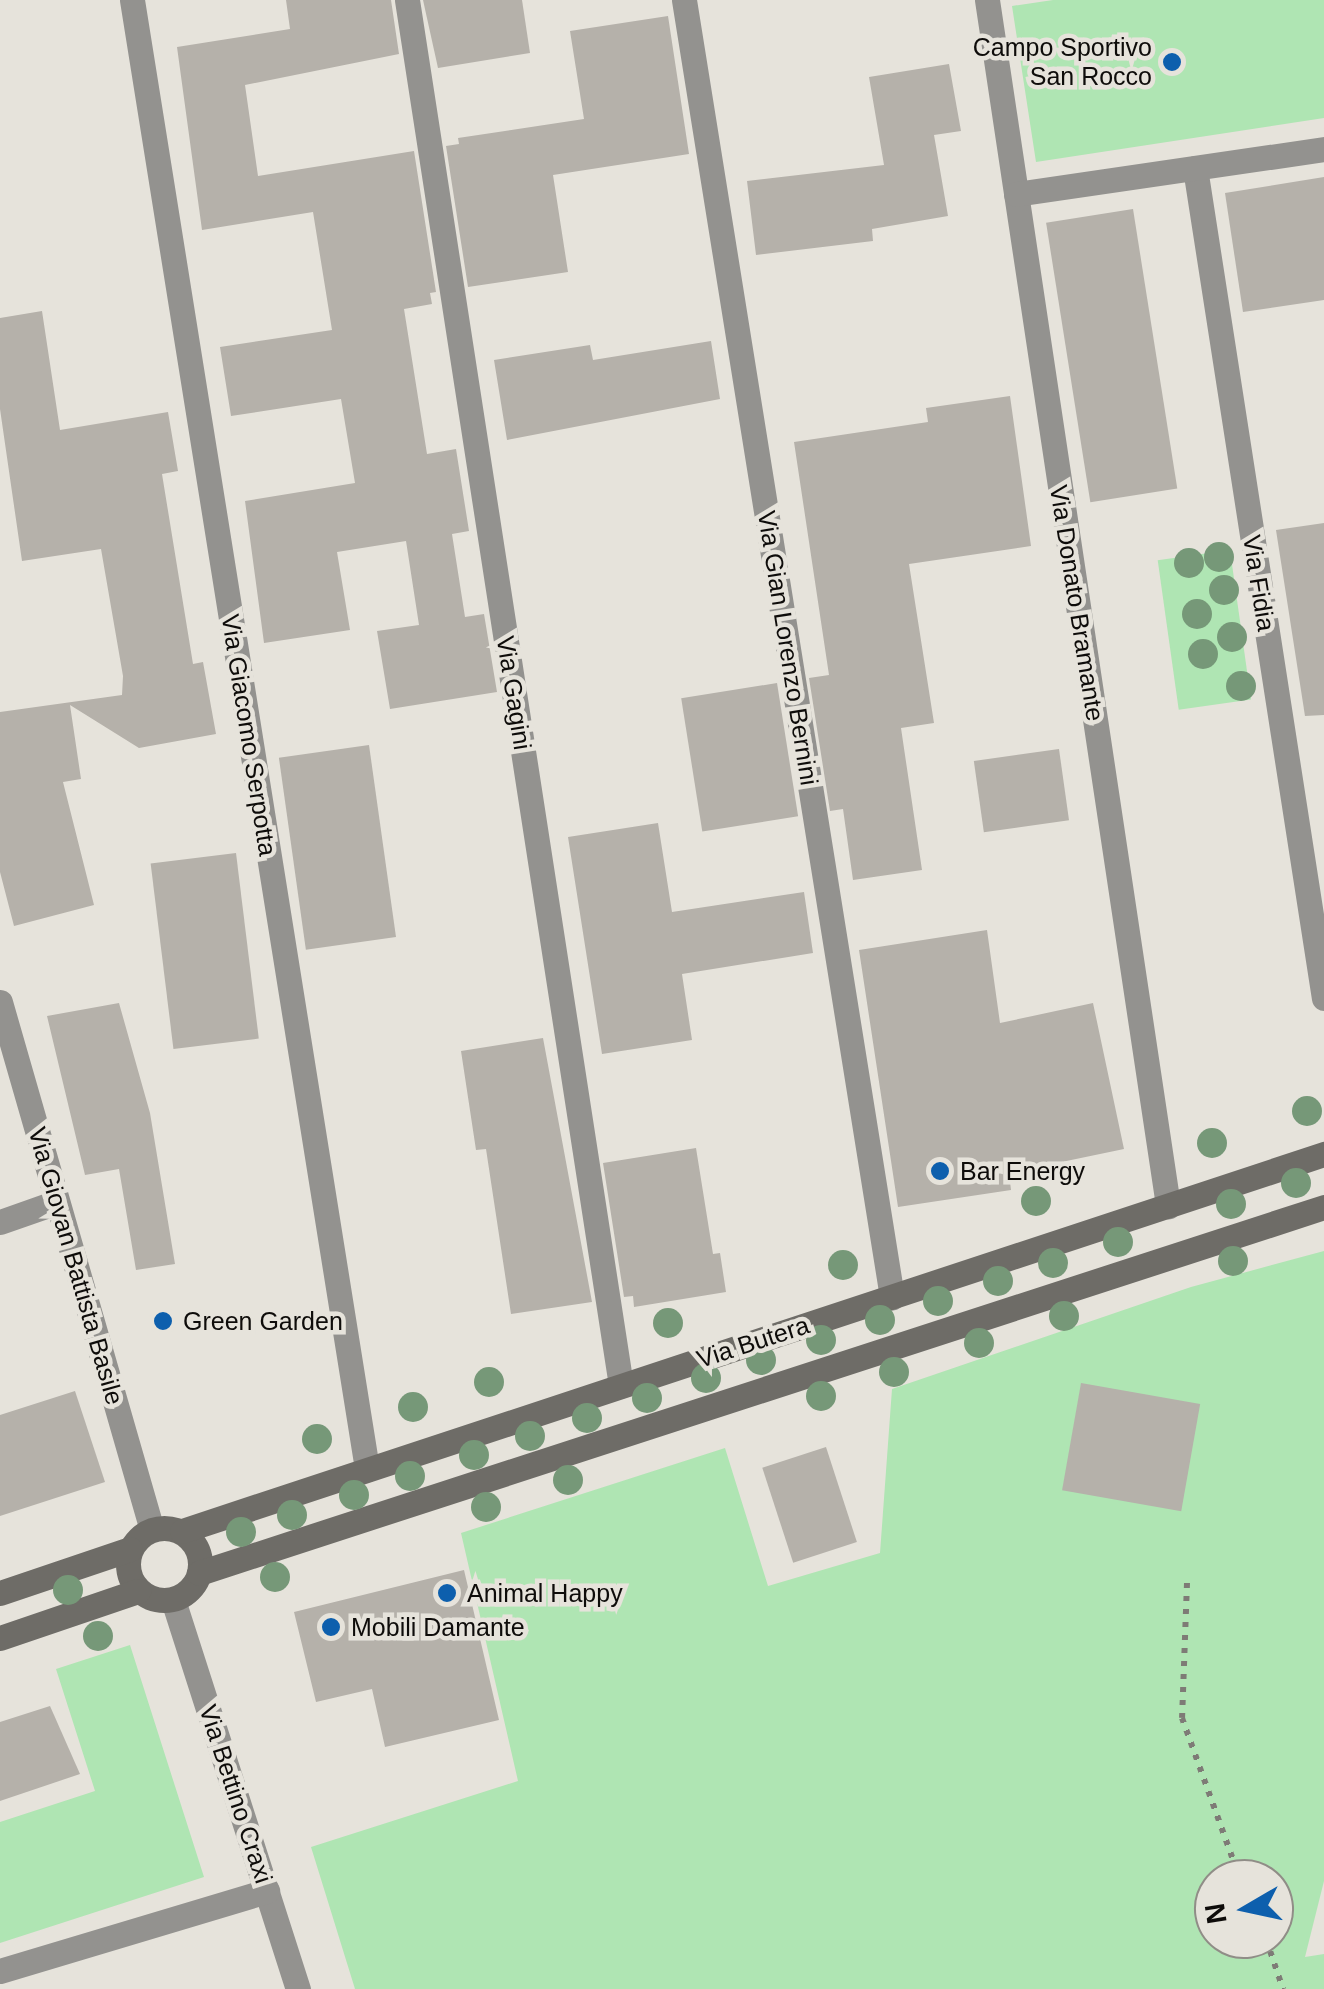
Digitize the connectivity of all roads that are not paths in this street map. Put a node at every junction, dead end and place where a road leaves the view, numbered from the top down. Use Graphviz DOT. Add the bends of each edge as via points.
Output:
graph roads {
  1 [pos="132,0"];
  2 [pos="407,0"];
  3 [pos="684,0"];
  4 [pos="986,0"];
  5 [pos="1324,149"];
  6 [pos="1195,168"];
  7 [pos="1016,194"];
  8 [pos="1324,998"];
  9 [pos="0,1002"];
  10 [pos="1324,1154"];
  11 [pos="57,1202"];
  12 [pos="1168,1206"];
  13 [pos="1324,1207"];
  14 [pos="0,1222"];
  15 [pos="892,1297"];
  16 [pos="620,1386"];
  17 [pos="367,1470"];
  18 [pos="152,1530"];
  19 [pos="182,1531"];
  20 [pos="130,1549"];
  21 [pos="199,1573"];
  22 [pos="138,1591"];
  23 [pos="0,1593"];
  24 [pos="173,1600"];
  25 [pos="0,1638"];
  26 [pos="267,1891"];
  27 [pos="0,1971"];
  28 [pos="298,1989"];
  1 -- 17 [label="street, Via Giacomo Serpotta"];
  2 -- 16 [label="street, Via Gagini"];
  3 -- 15 [label="street, Via Gian Lorenzo Bernini"];
  4 -- 7 [label="street, Via Donato Bramante"];
  5 -- 6 [label="street"];
  6 -- 7 [label="street"];
  6 -- 8 [label="street, Via Fidia"];
  7 -- 12 [label="street, Via Donato Bramante"];
  9 -- 11 [label="street, Via Giovan Battista Basile"];
  10 -- 12 [label="main road, Via Butera"];
  11 -- 14 [label="street"];
  11 -- 18 [label="street, Via Giovan Battista Basile"];
  12 -- 15 [label="main road, Via Butera"];
  13 -- 21 [label="main road, Via Butera"];
  15 -- 16 [label="main road, Via Butera"];
  16 -- 17 [label="main road, Via Butera"];
  17 -- 19 [label="main road, Via Butera"];
  18 -- 19 [label="main road"];
  18 -- 20 [label="main road"];
  19 -- 21 [label="main road" via="200,1557"];
  20 -- 22 [label="main road" via="127,1564"];
  20 -- 23 [label="main road"];
  21 -- 24 [label="main road" via="190,1590"];
  22 -- 24 [label="main road"];
  22 -- 25 [label="main road"];
  24 -- 26 [label="street, Via Bettino Craxi"];
  26 -- 27 [label="street"];
  26 -- 28 [label="street, Via Bettino Craxi"];
}
